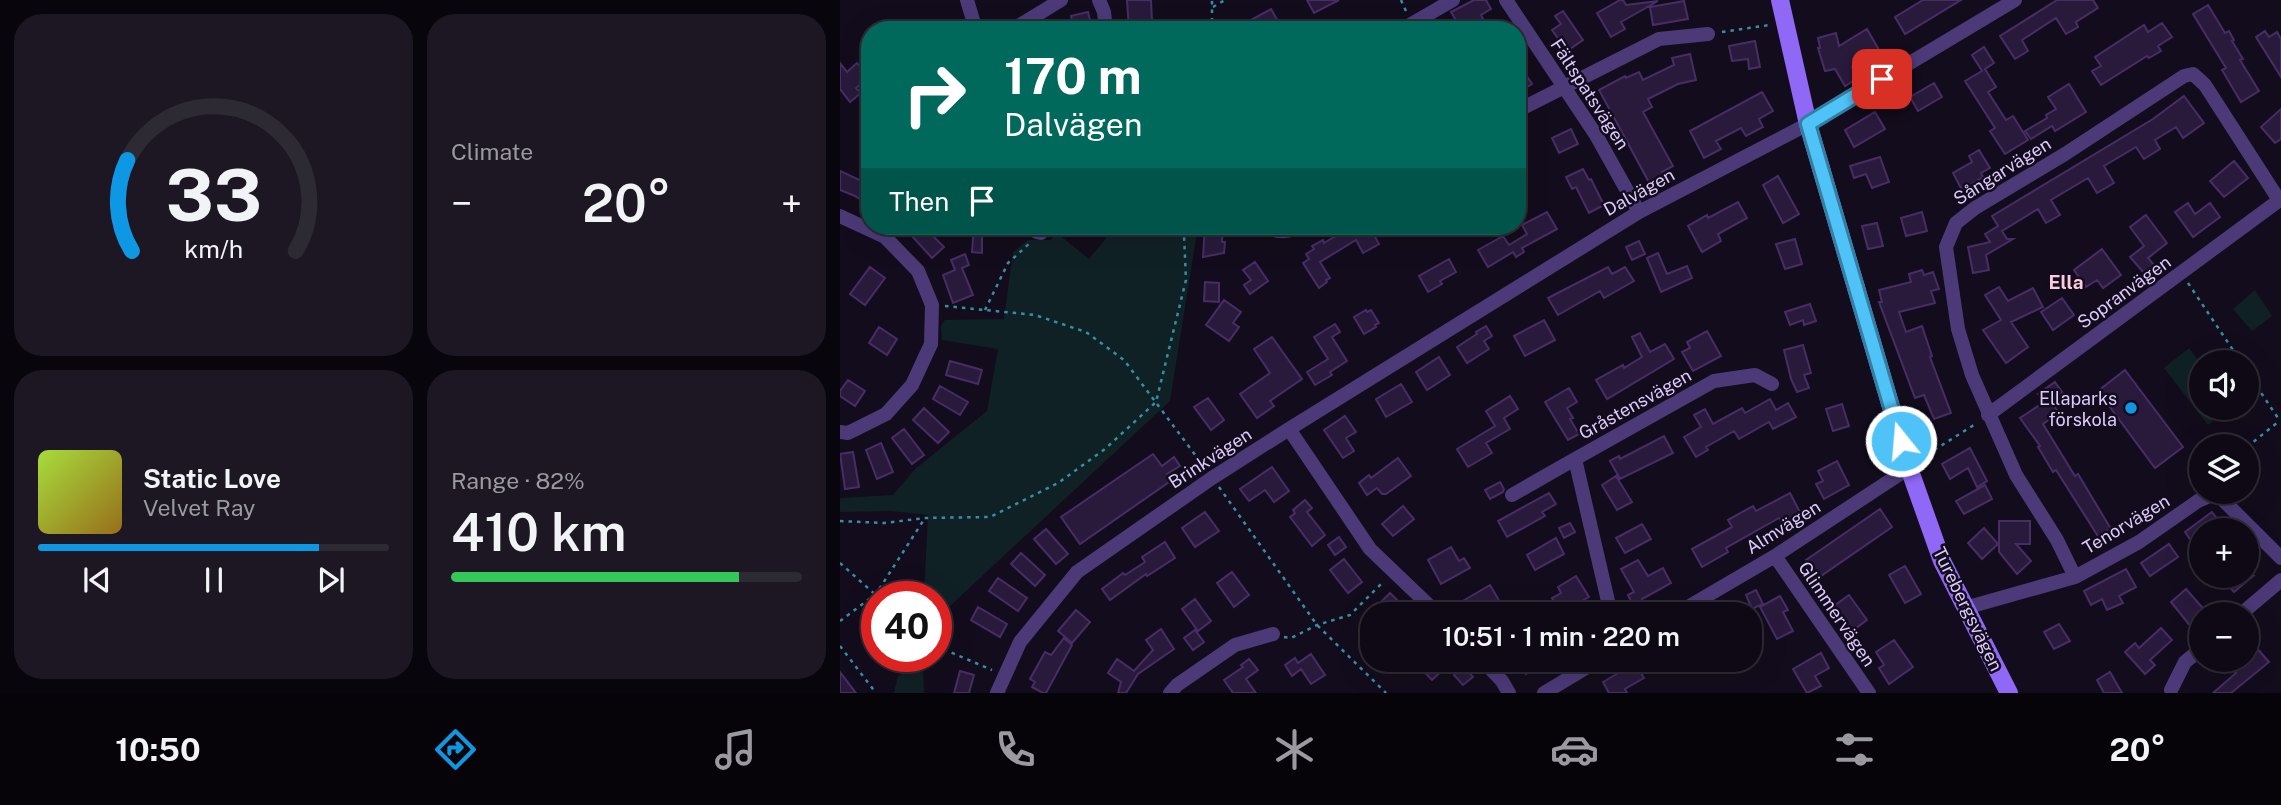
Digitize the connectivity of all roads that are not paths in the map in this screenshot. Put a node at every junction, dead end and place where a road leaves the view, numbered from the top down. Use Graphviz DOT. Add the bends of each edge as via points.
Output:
graph roads {
  1 [pos="967,0"];
  2 [pos="1061,0"];
  3 [pos="1099,0"];
  4 [pos="1453,0"];
  5 [pos="1506,0"];
  6 [pos="1780,0"];
  7 [pos="2015,0"];
  8 [pos="973,21"];
  9 [pos="1027,21"];
  10 [pos="1105,21"];
  11 [pos="1417,21"];
  12 [pos="1520,21"];
  13 [pos="1526,30"];
  14 [pos="1708,34"];
  15 [pos="1563,86"];
  16 [pos="1526,106"];
  17 [pos="1808,124"];
  18 [pos="2280,200"];
  19 [pos="1639,212"];
  20 [pos="840,216"];
  21 [pos="861,226"];
  22 [pos="881,235"];
  23 [pos="1772,384"];
  24 [pos="1988,415"];
  25 [pos="1289,429"];
  26 [pos="840,432"];
  27 [pos="1575,459"];
  28 [pos="1912,465"];
  29 [pos="1512,495"];
  30 [pos="1775,556"];
  31 [pos="2281,558"];
  32 [pos="2075,577"];
  33 [pos="2281,580"];
  34 [pos="1426,602"];
  35 [pos="1608,602"];
  36 [pos="1696,602"];
  37 [pos="2255,602"];
  38 [pos="1965,608"];
  39 [pos="1273,634"];
  40 [pos="2189,659"];
  41 [pos="1493,672"];
  42 [pos="1579,672"];
  43 [pos="2171,690"];
  44 [pos="997,693"];
  45 [pos="1170,693"];
  46 [pos="1509,693"];
  47 [pos="1544,693"];
  48 [pos="1868,693"];
  49 [pos="2009,693"];
  1 -- 8 [label="street"];
  2 -- 9 [label="street"];
  3 -- 10 [label="street"];
  4 -- 11 [label="street"];
  5 -- 12 [label="street, Fältspatsvägen"];
  6 -- 17 [label="street, Turebergsvägen"];
  7 -- 17 [label="street, Dalvägen"];
  13 -- 15 [label="street, Fältspatsvägen"];
  14 -- 15 [label="street" via="1659,39"];
  15 -- 16 [label="street"];
  15 -- 19 [label="street, Fältspatsvägen"];
  17 -- 19 [label="street, Dalvägen"];
  17 -- 28 [label="street, Turebergsvägen"];
  18 -- 24 [label="street, Sopranvägen"];
  18 -- 24 [label="street, Sångarvägen" via="2205,85 2193,74 1975,208 1956,223 1945,247 1958,329"];
  19 -- 25 [label="street, Dalvägen"];
  20 -- 21 [label="street"];
  22 -- 26 [label="street" via="918,271 932,305 931,344 912,385 886,414 848,433"];
  23 -- 27 [label="street, Gråstensvägen" via="1755,375 1714,381"];
  24 -- 32 [label="street, Sångarvägen" via="2016,475"];
  25 -- 34 [label="street" via="1370,549"];
  25 -- 44 [label="street, Brinkvägen" via="1077,572 1020,642"];
  27 -- 29 [label="street, Gråstensvägen"];
  27 -- 35 [label="street, Gråstensvägen"];
  28 -- 30 [label="street, Almvägen"];
  28 -- 38 [label="street, Turebergsvägen" via="1942,561"];
  30 -- 36 [label="street, Almvägen"];
  30 -- 48 [label="street, Glimmervägen"];
  31 -- 32 [label="street, Tenorvägen" via="2216,493"];
  32 -- 38 [label="street, Tenorvägen"];
  33 -- 37 [label="street"];
  38 -- 49 [label="street, Turebergsvägen"];
  39 -- 45 [label="street" via="1235,645"];
  40 -- 43 [label="street"];
  41 -- 46 [label="street"];
  42 -- 47 [label="street"];
}
